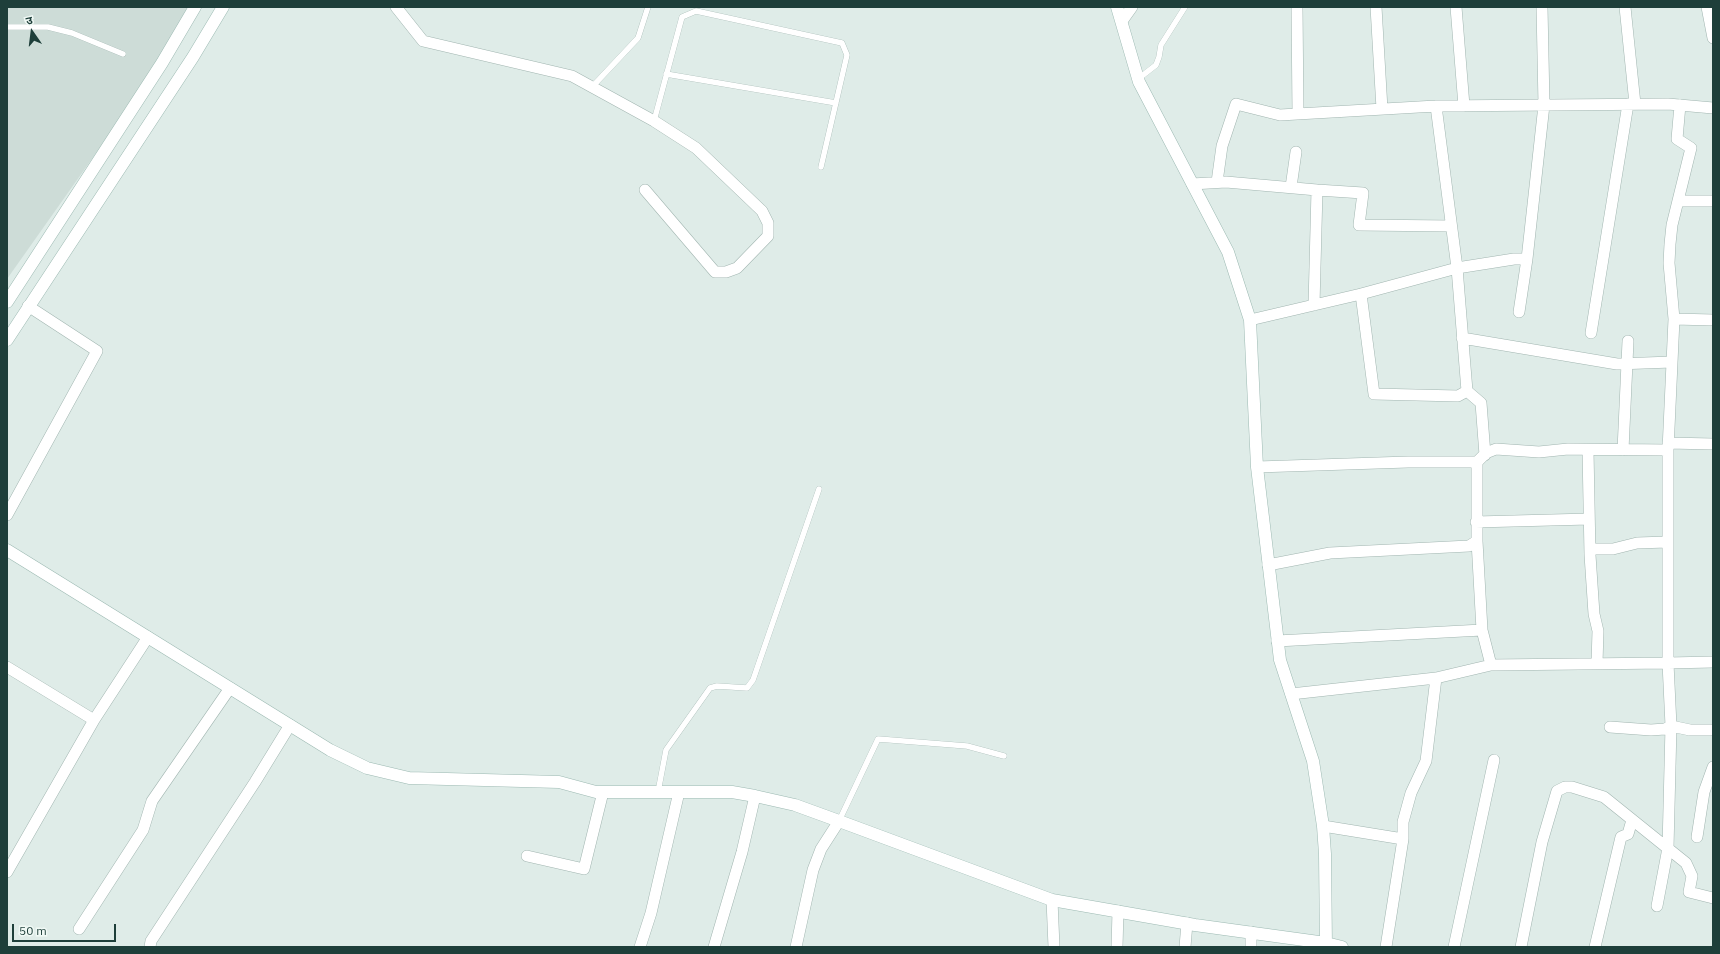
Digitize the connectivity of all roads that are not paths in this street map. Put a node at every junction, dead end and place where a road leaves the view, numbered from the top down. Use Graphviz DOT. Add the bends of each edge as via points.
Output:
graph roads {
  1 [pos="195,7"];
  2 [pos="223,7"];
  3 [pos="396,7"];
  4 [pos="648,7"];
  5 [pos="1117,7"];
  6 [pos="1132,7"];
  7 [pos="1185,7"];
  8 [pos="1297,7"];
  9 [pos="1376,7"];
  10 [pos="1456,7"];
  11 [pos="1542,7"];
  12 [pos="1625,7"];
  13 [pos="1710,13"];
  14 [pos="1122,21"];
  15 [pos="7,28"];
  16 [pos="1713,38"];
  17 [pos="123,54"];
  18 [pos="666,74"];
  19 [pos="1138,79"];
  20 [pos="592,87"];
  21 [pos="836,103"];
  22 [pos="1631,104"];
  23 [pos="1544,105"];
  24 [pos="1680,105"];
  25 [pos="1436,106"];
  26 [pos="1464,106"];
  27 [pos="1713,108"];
  28 [pos="1382,109"];
  29 [pos="1298,114"];
  30 [pos="654,121"];
  31 [pos="1296,152"];
  32 [pos="821,168"];
  33 [pos="1217,182"];
  34 [pos="1192,184"];
  35 [pos="1291,187"];
  36 [pos="645,190"];
  37 [pos="1317,190"];
  38 [pos="1678,201"];
  39 [pos="1713,201"];
  40 [pos="1451,226"];
  41 [pos="1527,259"];
  42 [pos="1457,268"];
  43 [pos="1361,294"];
  44 [pos="7,302"];
  45 [pos="1314,305"];
  46 [pos="28,306"];
  47 [pos="1519,312"];
  48 [pos="1674,319"];
  49 [pos="1250,320"];
  50 [pos="1713,320"];
  51 [pos="1592,333"];
  52 [pos="1462,338"];
  53 [pos="7,340"];
  54 [pos="1628,340"];
  55 [pos="1672,362"];
  56 [pos="1627,364"];
  57 [pos="1467,391"];
  58 [pos="1713,444"];
  59 [pos="1668,446"];
  60 [pos="1588,450"];
  61 [pos="1623,450"];
  62 [pos="1481,459"];
  63 [pos="1257,468"];
  64 [pos="819,488"];
  65 [pos="7,515"];
  66 [pos="1589,519"];
  67 [pos="1476,522"];
  68 [pos="1477,541"];
  69 [pos="1667,542"];
  70 [pos="1590,549"];
  71 [pos="7,550"];
  72 [pos="1268,565"];
  73 [pos="1482,630"];
  74 [pos="148,637"];
  75 [pos="1277,641"];
  76 [pos="1713,662"];
  77 [pos="1597,663"];
  78 [pos="1668,663"];
  79 [pos="1491,665"];
  80 [pos="8,671"];
  81 [pos="1436,678"];
  82 [pos="230,688"];
  83 [pos="1291,694"];
  84 [pos="94,720"];
  85 [pos="290,725"];
  86 [pos="1671,726"];
  87 [pos="1610,727"];
  88 [pos="1713,730"];
  89 [pos="1004,756"];
  90 [pos="1494,760"];
  91 [pos="1713,767"];
  92 [pos="603,792"];
  93 [pos="658,792"];
  94 [pos="679,792"];
  95 [pos="755,796"];
  96 [pos="1632,820"];
  97 [pos="839,821"];
  98 [pos="1323,826"];
  99 [pos="1697,837"];
  100 [pos="1403,839"];
  101 [pos="1668,848"];
  102 [pos="527,856"];
  103 [pos="7,872"];
  104 [pos="1713,898"];
  105 [pos="1052,900"];
  106 [pos="1658,906"];
  107 [pos="1118,911"];
  108 [pos="1187,923"];
  109 [pos="79,929"];
  110 [pos="1251,932"];
  111 [pos="1288,942"];
  112 [pos="1326,945"];
  113 [pos="150,947"];
  114 [pos="640,947"];
  115 [pos="714,947"];
  116 [pos="796,947"];
  117 [pos="1054,947"];
  118 [pos="1117,947"];
  119 [pos="1186,947"];
  120 [pos="1251,947"];
  121 [pos="1342,947"];
  122 [pos="1386,947"];
  123 [pos="1454,947"];
  124 [pos="1521,947"];
  125 [pos="1595,947"];
  1 -- 44 [label="street" via="162,63"];
  2 -- 46 [label="street" via="193,57"];
  3 -- 20 [label="street" via="423,41 572,76"];
  4 -- 20 [label="lane" via="638,38"];
  5 -- 14 [label="street"];
  6 -- 14 [label="street"];
  7 -- 19 [label="lane" via="1161,45 1156,65"];
  8 -- 29 [label="street"];
  9 -- 28 [label="street"];
  10 -- 26 [label="street"];
  11 -- 23 [label="street"];
  12 -- 22 [label="street"];
  13 -- 16 [label="street"];
  14 -- 19 [label="street"];
  15 -- 17 [label="lane" via="48,27 72,33"];
  18 -- 21 [label="lane"];
  18 -- 21 [label="lane" via="682,17 696,11 842,43 847,56"];
  18 -- 30 [label="lane"];
  19 -- 34 [label="street"];
  20 -- 30 [label="street"];
  21 -- 32 [label="lane"];
  22 -- 23 [label="street"];
  22 -- 24 [label="street"];
  22 -- 51 [label="street"];
  23 -- 26 [label="street"];
  23 -- 41 [label="street"];
  24 -- 27 [label="street"];
  24 -- 38 [label="street" via="1677,139 1691,148"];
  25 -- 26 [label="street"];
  25 -- 28 [label="street"];
  25 -- 40 [label="street"];
  28 -- 29 [label="street"];
  29 -- 33 [label="street" via="1280,115 1236,104 1222,146"];
  30 -- 36 [label="street" via="696,148 762,211 768,223 768,236 737,268 715,272"];
  31 -- 35 [label="street"];
  33 -- 34 [label="street"];
  33 -- 35 [label="street"];
  34 -- 49 [label="street" via="1228,252"];
  35 -- 37 [label="street"];
  37 -- 40 [label="street" via="1363,193 1359,225"];
  37 -- 45 [label="street"];
  38 -- 39 [label="street"];
  38 -- 48 [label="street" via="1672,226 1669,263"];
  40 -- 42 [label="street"];
  41 -- 42 [label="street"];
  41 -- 47 [label="street"];
  42 -- 43 [label="street"];
  42 -- 52 [label="street"];
  43 -- 45 [label="street"];
  43 -- 57 [label="street" via="1374,394 1458,396"];
  45 -- 49 [label="street"];
  46 -- 53 [label="street"];
  46 -- 65 [label="street" via="97,351"];
  48 -- 50 [label="street"];
  48 -- 55 [label="street"];
  49 -- 63 [label="street"];
  52 -- 56 [label="street"];
  52 -- 57 [label="street"];
  54 -- 56 [label="street"];
  55 -- 56 [label="street"];
  55 -- 59 [label="street"];
  56 -- 61 [label="street"];
  57 -- 62 [label="street" via="1480,403"];
  58 -- 59 [label="street"];
  59 -- 61 [label="street"];
  59 -- 69 [label="street"];
  60 -- 61 [label="street"];
  60 -- 62 [label="street" via="1539,452 1496,449"];
  60 -- 66 [label="street"];
  62 -- 63 [label="street"];
  62 -- 67 [label="street"];
  63 -- 72 [label="street"];
  64 -- 93 [label="lane" via="753,680 747,688 710,688 666,750"];
  66 -- 67 [label="street"];
  66 -- 70 [label="street"];
  67 -- 68 [label="street"];
  68 -- 72 [label="street" via="1469,546 1330,553"];
  68 -- 73 [label="street"];
  69 -- 70 [label="street" via="1637,543 1613,549"];
  69 -- 78 [label="street"];
  70 -- 77 [label="street" via="1594,614 1598,631"];
  71 -- 74 [label="street"];
  72 -- 75 [label="street"];
  73 -- 75 [label="street"];
  73 -- 79 [label="street"];
  74 -- 82 [label="street"];
  74 -- 84 [label="street"];
  75 -- 83 [label="street"];
  76 -- 78 [label="street"];
  77 -- 78 [label="street"];
  77 -- 79 [label="street"];
  78 -- 86 [label="street"];
  79 -- 81 [label="street"];
  80 -- 84 [label="street"];
  81 -- 83 [label="street"];
  81 -- 100 [label="street" via="1426,761 1411,793"];
  82 -- 85 [label="street"];
  82 -- 109 [label="street" via="152,801 143,830"];
  83 -- 98 [label="street" via="1313,761"];
  84 -- 103 [label="street"];
  85 -- 92 [label="street" via="330,750 367,768 409,778 559,782"];
  85 -- 113 [label="street" via="151,941"];
  86 -- 87 [label="street" via="1651,730"];
  86 -- 88 [label="street" via="1690,730"];
  86 -- 101 [label="street"];
  89 -- 97 [label="lane" via="966,746 878,739"];
  90 -- 123 [label="street"];
  91 -- 99 [label="street" via="1704,792"];
  92 -- 93 [label="street"];
  92 -- 102 [label="street" via="584,869"];
  93 -- 94 [label="street"];
  94 -- 95 [label="street" via="732,792"];
  94 -- 114 [label="street" via="652,913"];
  95 -- 97 [label="street" via="795,805"];
  95 -- 115 [label="street" via="742,852"];
  96 -- 101 [label="street"];
  96 -- 124 [label="street" via="1604,797 1572,787 1557,791 1542,842"];
  96 -- 125 [label="street" via="1628,834 1621,837"];
  97 -- 105 [label="street"];
  97 -- 116 [label="street" via="821,849 813,870"];
  98 -- 100 [label="street"];
  98 -- 112 [label="street"];
  100 -- 122 [label="street"];
  101 -- 104 [label="street" via="1686,863 1690,870 1692,876 1689,892"];
  101 -- 106 [label="street"];
  105 -- 107 [label="street"];
  105 -- 117 [label="street"];
  107 -- 108 [label="street"];
  107 -- 118 [label="street"];
  108 -- 110 [label="street"];
  108 -- 119 [label="street"];
  110 -- 111 [label="street"];
  110 -- 120 [label="street"];
  111 -- 112 [label="street"];
  112 -- 121 [label="street"];
}
